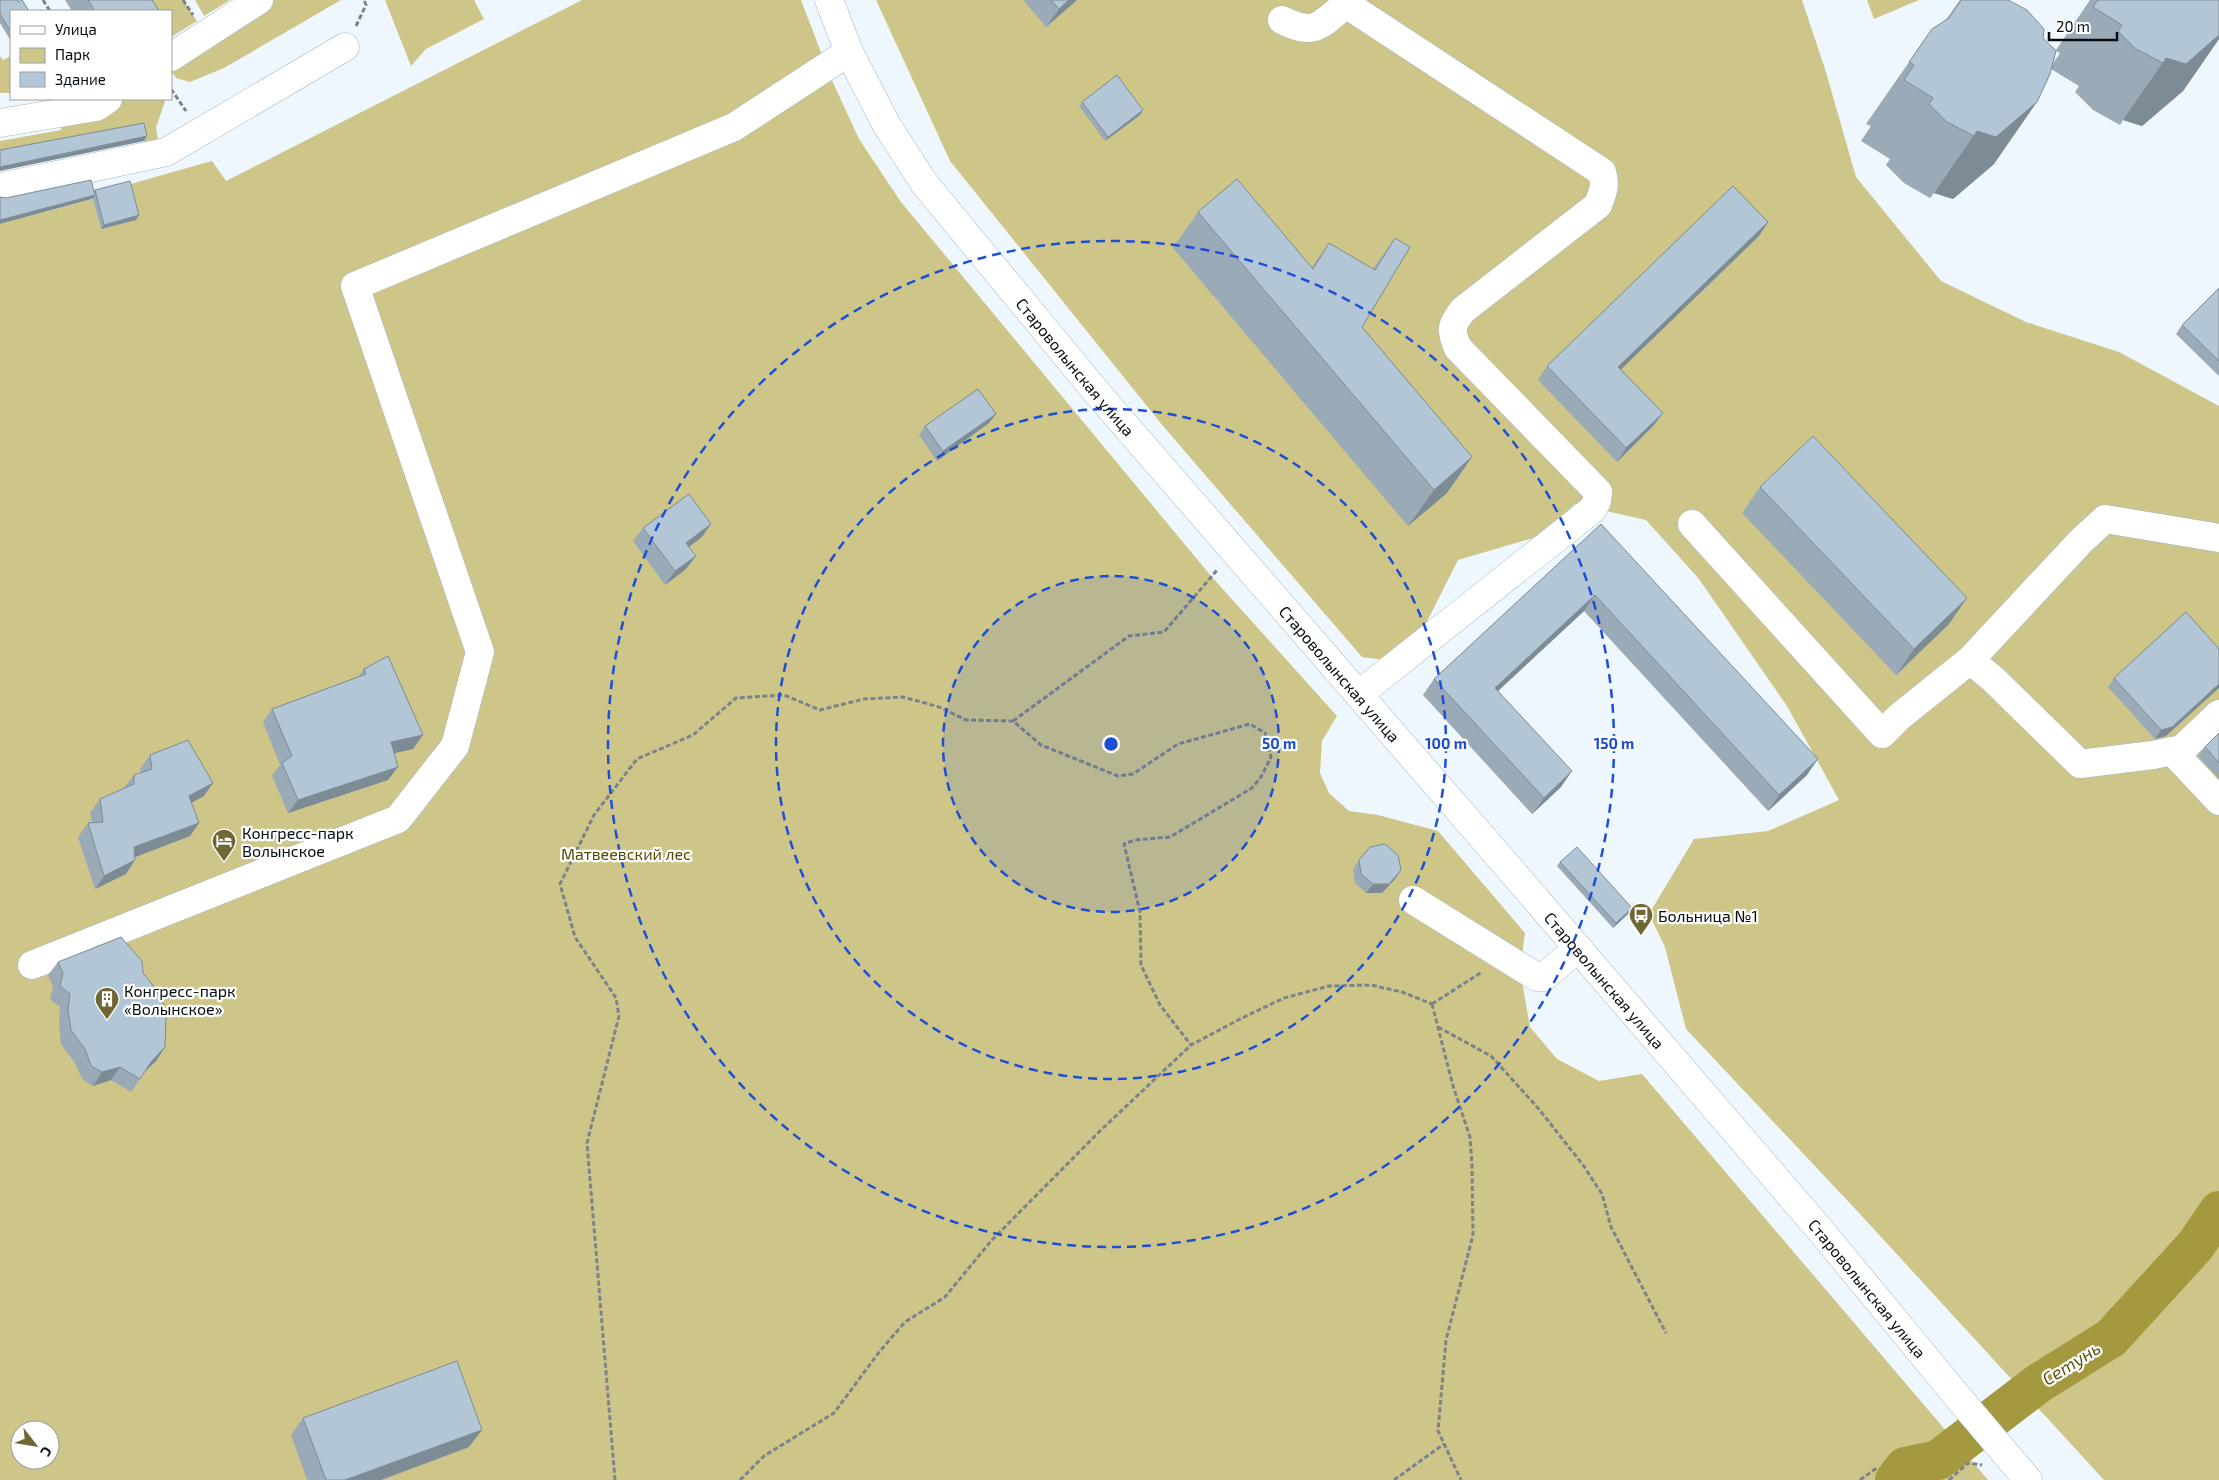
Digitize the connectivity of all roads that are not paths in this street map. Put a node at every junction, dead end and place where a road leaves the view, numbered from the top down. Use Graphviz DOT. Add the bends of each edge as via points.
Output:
graph roads {
  1 [pos="259,0"];
  2 [pos="829,0"];
  3 [pos="1345,2"];
  4 [pos="1282,20"];
  5 [pos="345,48"];
  6 [pos="850,52"];
  7 [pos="172,57"];
  8 [pos="106,100"];
  9 [pos="0,123"];
  10 [pos="0,187"];
  11 [pos="1692,524"];
  12 [pos="2219,538"];
  13 [pos="1970,660"];
  14 [pos="1359,694"];
  15 [pos="2219,714"];
  16 [pos="2172,751"];
  17 [pos="2219,801"];
  18 [pos="1413,900"];
  19 [pos="1578,948"];
  20 [pos="32,965"];
  21 [pos="2028,1480"];
  1 -- 7 [label="street"];
  2 -- 6 [label="street, Староволынская улица"];
  3 -- 4 [label="street" via="1322,24 1312,28 1299,29"];
  3 -- 14 [label="street" via="1602,172 1605,180 1598,205 1463,310 1456,318 1452,333 1458,348 1598,492 1597,501 1593,509"];
  5 -- 10 [label="street" via="166,152"];
  6 -- 14 [label="street, Староволынская улица" via="886,124 924,183 1098,394"];
  6 -- 20 [label="street" via="734,127 355,286 480,652 455,746 398,819"];
  8 -- 9 [label="street" via="96,107"];
  11 -- 13 [label="street" via="1882,734"];
  12 -- 13 [label="street" via="2105,519"];
  13 -- 16 [label="street" via="2080,764"];
  14 -- 19 [label="street, Староволынская улица"];
  15 -- 16 [label="street" via="2182,749"];
  16 -- 17 [label="street"];
  18 -- 19 [label="street" via="1537,976 1544,977"];
  19 -- 21 [label="street, Староволынская улица" via="1821,1231"];
}
